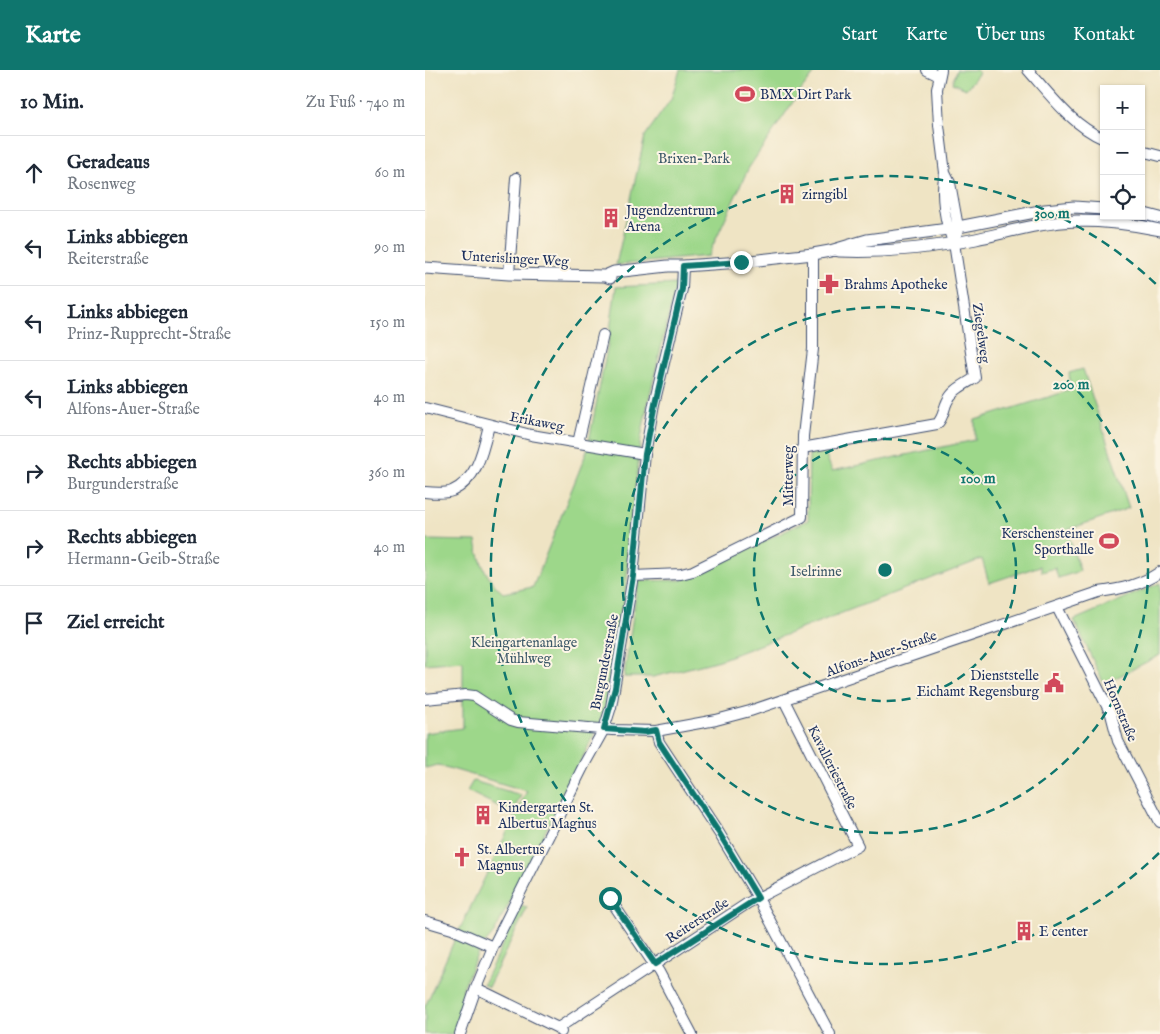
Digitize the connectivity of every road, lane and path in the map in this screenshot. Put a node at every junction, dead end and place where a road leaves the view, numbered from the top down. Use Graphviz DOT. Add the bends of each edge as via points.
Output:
graph roads {
  1 [pos="927,70"];
  2 [pos="1028,70"];
  3 [pos="940,73"];
  4 [pos="1100,137"];
  5 [pos="1145,151"];
  6 [pos="1160,156"];
  7 [pos="517,178"];
  8 [pos="1100,208"];
  9 [pos="1145,214"];
  10 [pos="1160,218"];
  11 [pos="953,228"];
  12 [pos="1160,230"];
  13 [pos="954,243"];
  14 [pos="830,251"];
  15 [pos="813,254"];
  16 [pos="683,266"];
  17 [pos="425,268"];
  18 [pos="509,274"];
  19 [pos="603,334"];
  20 [pos="425,408"];
  21 [pos="489,426"];
  22 [pos="578,443"];
  23 [pos="802,448"];
  24 [pos="645,454"];
  25 [pos="425,492"];
  26 [pos="1160,572"];
  27 [pos="633,576"];
  28 [pos="1057,607"];
  29 [pos="425,698"];
  30 [pos="783,700"];
  31 [pos="604,729"];
  32 [pos="656,730"];
  33 [pos="1160,822"];
  34 [pos="858,846"];
  35 [pos="610,898"];
  36 [pos="758,898"];
  37 [pos="425,921"];
  38 [pos="493,947"];
  39 [pos="655,964"];
  40 [pos="476,988"];
  41 [pos="560,1031"];
  42 [pos="460,1034"];
  43 [pos="691,1034"];
  44 [pos="830,1034"];
  1 -- 3 [label="street"];
  2 -- 4 [label="street" via="1070,116"];
  3 -- 11 [label="street" via="937,107 945,173 950,183"];
  5 -- 6 [label="street"];
  7 -- 18 [label="street"];
  8 -- 11 [label="street" via="1045,210"];
  9 -- 10 [label="street"];
  11 -- 13 [label="street"];
  11 -- 14 [label="street" via="867,240"];
  12 -- 13 [label="street" via="1110,222 1075,221"];
  13 -- 14 [label="street" via="871,253"];
  13 -- 23 [label="street, Ziegelweg" via="975,378 954,391 937,424"];
  14 -- 15 [label="street, Unterislinger Weg"];
  15 -- 16 [label="street, Unterislinger Weg"];
  15 -- 23 [label="street, Mitterweg" via="812,362"];
  16 -- 18 [label="street, Unterislinger Weg" via="668,273 615,278"];
  16 -- 24 [label="street, Burgunderstraße" via="682,289"];
  17 -- 18 [label="street, Unterislinger Weg"];
  19 -- 22 [label="street"];
  20 -- 21 [label="street, Erikaweg"];
  21 -- 22 [label="street, Erikaweg"];
  21 -- 25 [label="street" via="472,475 452,491"];
  22 -- 24 [label="street, Erikaweg"];
  23 -- 27 [label="street, Mitterweg" via="802,517 693,571"];
  24 -- 27 [label="street, Burgunderstraße"];
  26 -- 28 [label="street, Alfons-Auer-Straße" via="1122,589 1099,592"];
  27 -- 31 [label="street, Burgunderstraße" via="615,688"];
  28 -- 30 [label="street, Alfons-Auer-Straße"];
  28 -- 33 [label="street, Hornstraße" via="1111,714 1118,741"];
  29 -- 31 [label="street, Alfons-Auer-Straße" via="475,696 518,722"];
  30 -- 32 [label="street, Alfons-Auer-Straße" via="716,720"];
  30 -- 34 [label="street, Kavalleriestraße"];
  31 -- 32 [label="street, Alfons-Auer-Straße"];
  31 -- 38 [label="street, Burgunderstraße"];
  32 -- 36 [label="street" via="659,742"];
  34 -- 36 [label="street, Reiterstraße"];
  35 -- 39 [label="street"];
  36 -- 39 [label="street, Reiterstraße"];
  36 -- 44 [label="street"];
  37 -- 38 [label="street"];
  38 -- 40 [label="street, Burgunderstraße"];
  39 -- 41 [label="street, Reiterstraße"];
  39 -- 43 [label="street"];
  40 -- 41 [label="street"];
  40 -- 42 [label="street, Burgunderstraße"];
}
